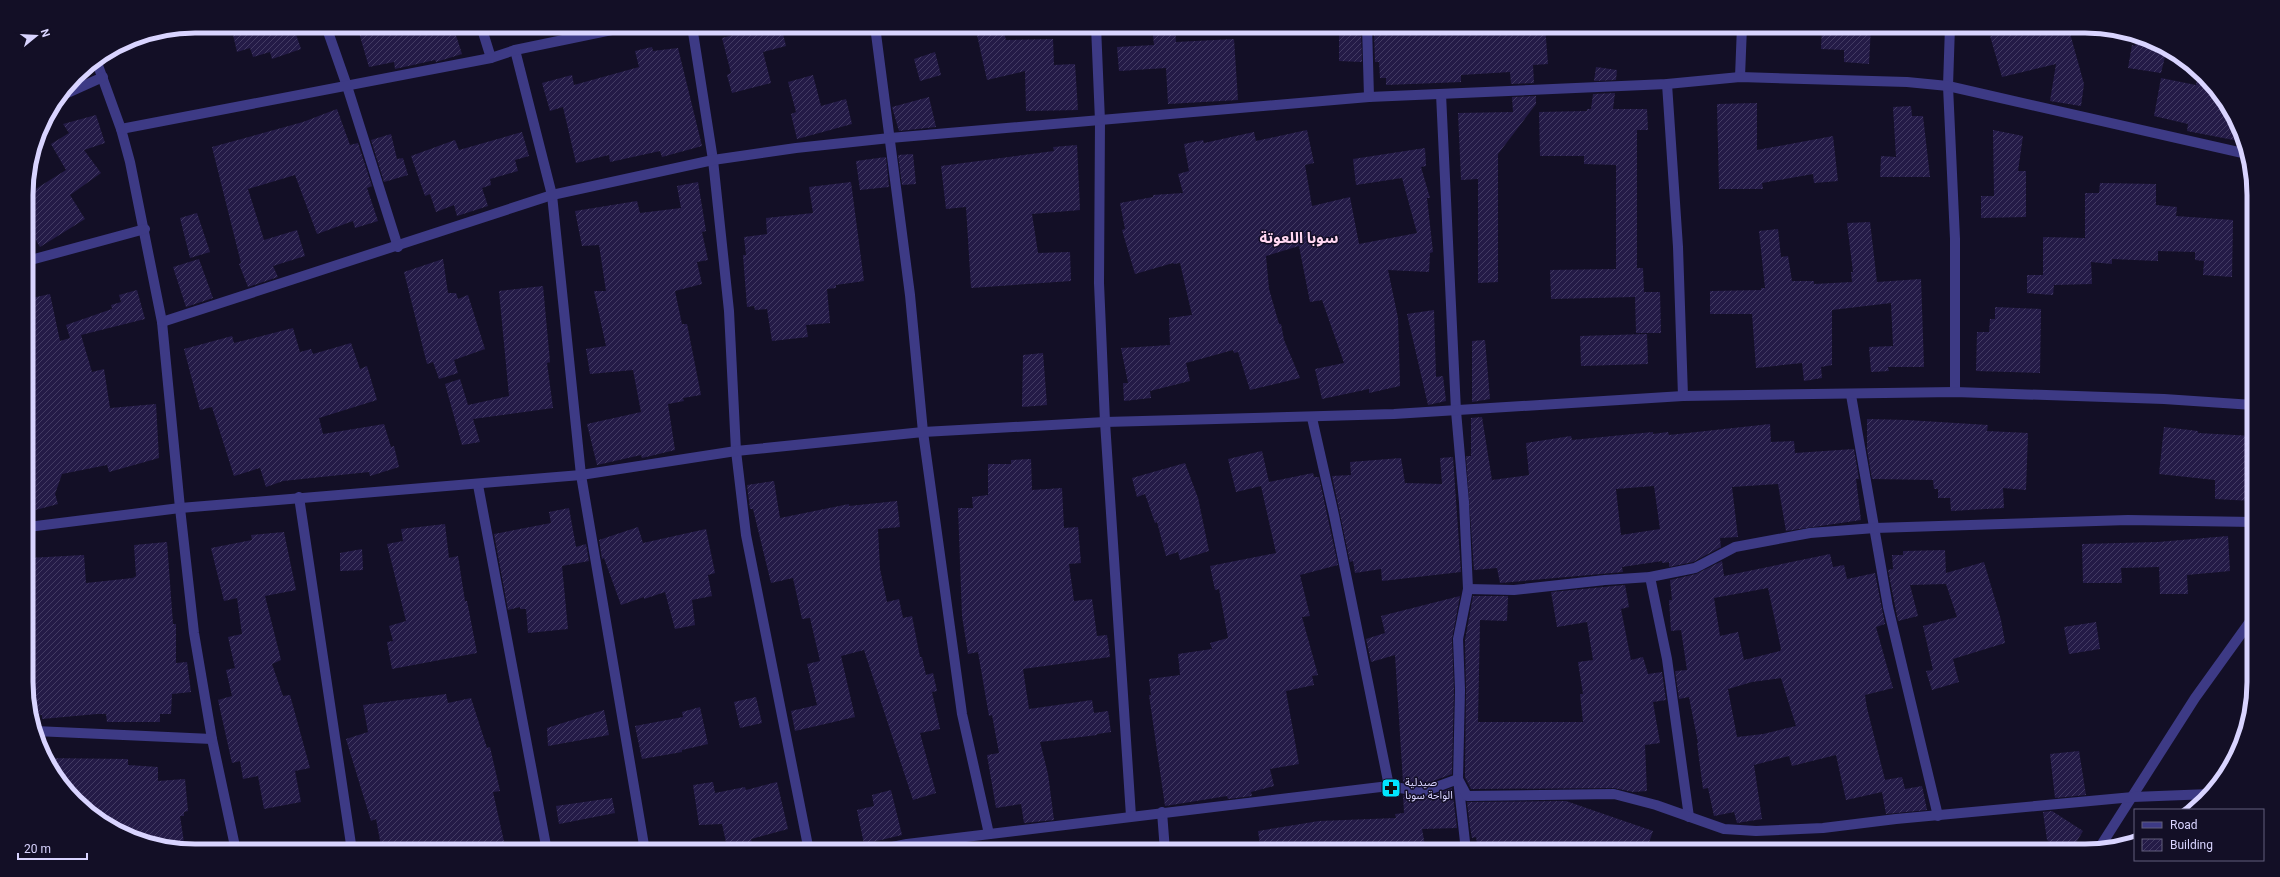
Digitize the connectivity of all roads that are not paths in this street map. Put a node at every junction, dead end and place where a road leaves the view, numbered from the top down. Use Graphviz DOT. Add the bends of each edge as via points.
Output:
graph roads {
  1 [pos="328,33"];
  2 [pos="483,33"];
  3 [pos="577,33"];
  4 [pos="693,33"];
  5 [pos="876,33"];
  6 [pos="1096,33"];
  7 [pos="1367,33"];
  8 [pos="1742,33"];
  9 [pos="1950,33"];
  10 [pos="515,50"];
  11 [pos="491,58"];
  12 [pos="98,65"];
  13 [pos="103,77"];
  14 [pos="1740,77"];
  15 [pos="1668,84"];
  16 [pos="347,86"];
  17 [pos="1948,86"];
  18 [pos="70,92"];
  19 [pos="1441,94"];
  20 [pos="1369,97"];
  21 [pos="1100,121"];
  22 [pos="121,129"];
  23 [pos="890,138"];
  24 [pos="2241,152"];
  25 [pos="713,160"];
  26 [pos="552,195"];
  27 [pos="144,229"];
  28 [pos="398,246"];
  29 [pos="33,259"];
  30 [pos="162,322"];
  31 [pos="1955,392"];
  32 [pos="1851,395"];
  33 [pos="1683,396"];
  34 [pos="2247,405"];
  35 [pos="1456,411"];
  36 [pos="1312,418"];
  37 [pos="1105,422"];
  38 [pos="923,432"];
  39 [pos="736,451"];
  40 [pos="581,475"];
  41 [pos="478,485"];
  42 [pos="299,497"];
  43 [pos="180,508"];
  44 [pos="2247,522"];
  45 [pos="33,526"];
  46 [pos="1875,528"];
  47 [pos="1650,577"];
  48 [pos="1468,589"];
  49 [pos="2247,626"];
  50 [pos="41,731"];
  51 [pos="212,739"];
  52 [pos="1458,780"];
  53 [pos="1389,786"];
  54 [pos="2201,794"];
  55 [pos="2133,797"];
  56 [pos="1162,812"];
  57 [pos="1131,816"];
  58 [pos="1938,816"];
  59 [pos="1689,817"];
  60 [pos="989,834"];
  61 [pos="2102,843"];
  62 [pos="234,844"];
  63 [pos="351,844"];
  64 [pos="546,844"];
  65 [pos="645,844"];
  66 [pos="808,844"];
  67 [pos="920,844"];
  68 [pos="1164,844"];
  69 [pos="1465,844"];
  1 -- 16 [label="street"];
  2 -- 11 [label="street"];
  3 -- 10 [label="street"];
  4 -- 25 [label="street"];
  5 -- 23 [label="street"];
  6 -- 21 [label="street"];
  7 -- 20 [label="street"];
  8 -- 14 [label="street"];
  9 -- 17 [label="street"];
  10 -- 11 [label="street"];
  10 -- 26 [label="street"];
  11 -- 16 [label="street"];
  12 -- 13 [label="street"];
  13 -- 18 [label="street"];
  13 -- 22 [label="street"];
  14 -- 15 [label="street"];
  14 -- 17 [label="street" via="1848,79"];
  15 -- 19 [label="street"];
  15 -- 33 [label="street" via="1678,247"];
  16 -- 22 [label="street"];
  16 -- 28 [label="street"];
  17 -- 24 [label="street"];
  17 -- 31 [label="street" via="1955,239"];
  19 -- 20 [label="street"];
  19 -- 35 [label="street"];
  20 -- 21 [label="street"];
  21 -- 23 [label="street"];
  21 -- 37 [label="street" via="1099,283"];
  22 -- 27 [label="street"];
  23 -- 25 [label="street"];
  23 -- 38 [label="street" via="910,295"];
  25 -- 26 [label="street"];
  25 -- 39 [label="street" via="729,311"];
  26 -- 28 [label="street"];
  26 -- 40 [label="street"];
  27 -- 29 [label="street"];
  27 -- 30 [label="street"];
  28 -- 30 [label="street"];
  30 -- 43 [label="street"];
  31 -- 32 [label="street"];
  31 -- 34 [label="street" via="2164,399"];
  32 -- 33 [label="street"];
  32 -- 46 [label="street"];
  33 -- 35 [label="street"];
  35 -- 36 [label="street"];
  35 -- 48 [label="street"];
  36 -- 37 [label="street"];
  36 -- 53 [label="street"];
  37 -- 38 [label="street"];
  37 -- 57 [label="street"];
  38 -- 39 [label="street"];
  38 -- 60 [label="street" via="962,714"];
  39 -- 40 [label="street"];
  39 -- 66 [label="street" via="746,534"];
  40 -- 41 [label="street"];
  40 -- 65 [label="street"];
  41 -- 42 [label="street"];
  41 -- 64 [label="street"];
  42 -- 43 [label="street"];
  42 -- 63 [label="street"];
  43 -- 45 [label="street"];
  43 -- 51 [label="street" via="194,633"];
  44 -- 46 [label="street" via="2128,520"];
  46 -- 47 [label="street" via="1810,533 1735,547 1695,568"];
  46 -- 58 [label="street" via="1888,607"];
  47 -- 48 [label="street" via="1514,590"];
  47 -- 59 [label="street" via="1667,659"];
  48 -- 52 [label="street" via="1458,639"];
  49 -- 55 [label="street" via="2195,698"];
  50 -- 51 [label="street"];
  51 -- 62 [label="street"];
  52 -- 53 [label="street" via="1423,792"];
  52 -- 59 [label="street" via="1467,796 1614,794"];
  52 -- 69 [label="street"];
  53 -- 56 [label="street"];
  54 -- 55 [label="street"];
  55 -- 58 [label="street"];
  55 -- 61 [label="street"];
  56 -- 57 [label="street"];
  56 -- 68 [label="street"];
  57 -- 60 [label="street"];
  58 -- 59 [label="street" via="1823,828 1756,831 1724,829"];
  60 -- 67 [label="street"];
}
